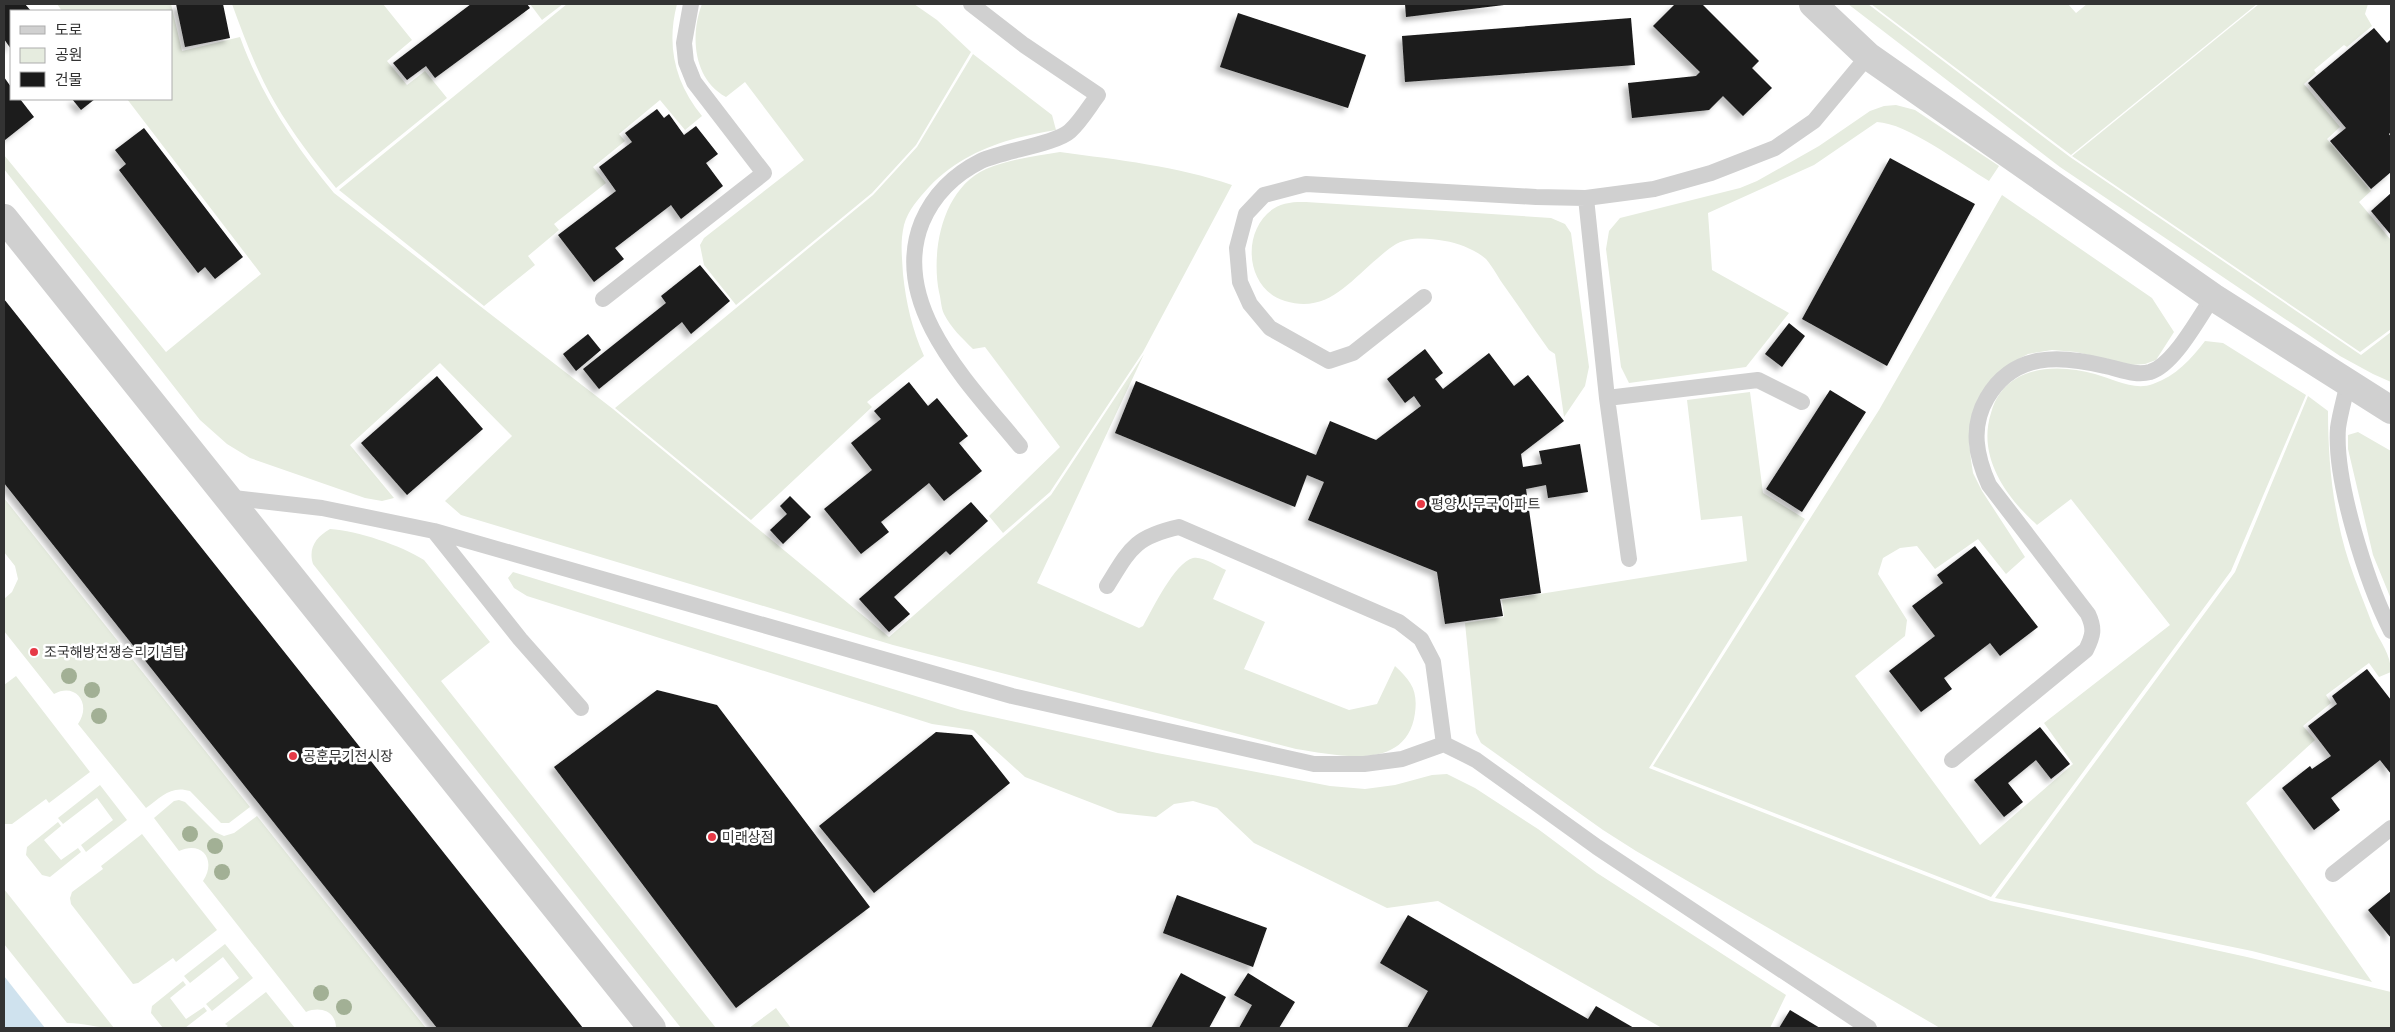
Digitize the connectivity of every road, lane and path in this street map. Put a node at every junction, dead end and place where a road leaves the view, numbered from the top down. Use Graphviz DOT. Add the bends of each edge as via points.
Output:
graph roads {
  1 [pos="691,4"];
  2 [pos="971,4"];
  3 [pos="1813,4"];
  4 [pos="1868,56"];
  5 [pos="1586,198"];
  6 [pos="4,218"];
  7 [pos="1424,297"];
  8 [pos="2213,297"];
  9 [pos="603,299"];
  10 [pos="2348,382"];
  11 [pos="1607,398"];
  12 [pos="1802,402"];
  13 [pos="2391,410"];
  14 [pos="1020,446"];
  15 [pos="225,497"];
  16 [pos="434,531"];
  17 [pos="1629,559"];
  18 [pos="1107,586"];
  19 [pos="2391,631"];
  20 [pos="581,708"];
  21 [pos="1444,744"];
  22 [pos="1952,760"];
  23 [pos="2391,828"];
  24 [pos="2333,874"];
  25 [pos="652,1028"];
  26 [pos="1869,1028"];
  1 -- 9 [label="lane" via="684,43 686,62 694,82 764,173"];
  2 -- 14 [label="lane" via="1024,46 1098,95 1069,132 982,160 953,178 935,196 920,228 915,254 916,280 924,312 941,346"];
  3 -- 4 [label="street"];
  4 -- 5 [label="lane" via="1814,121 1775,148 1711,173 1654,189"];
  4 -- 8 [label="street"];
  5 -- 7 [label="lane" via="1508,197 1306,184 1264,195 1246,214 1237,248 1240,282 1250,304 1270,328 1328,361 1353,353"];
  5 -- 11 [label="lane"];
  6 -- 15 [label="street"];
  8 -- 10 [label="street"];
  8 -- 22 [label="lane" via="2168,361 2152,371 2138,374 2056,358 2030,362 2011,370 1985,402 1976,441 1979,462 1990,485 2088,614 2093,636 2086,650"];
  10 -- 13 [label="street"];
  10 -- 19 [label="lane" via="2338,427 2338,450 2347,502 2363,559"];
  11 -- 12 [label="lane" via="1758,380"];
  11 -- 17 [label="lane"];
  15 -- 16 [label="lane" via="322,508"];
  15 -- 25 [label="street"];
  16 -- 20 [label="lane" via="520,639"];
  16 -- 21 [label="lane" via="1012,696 1314,764 1364,764 1402,759"];
  18 -- 21 [label="lane" via="1130,549 1155,532 1179,527 1399,622 1421,639 1433,662"];
  21 -- 26 [label="lane" via="1476,760 1597,847"];
  23 -- 24 [label="lane"];
}
